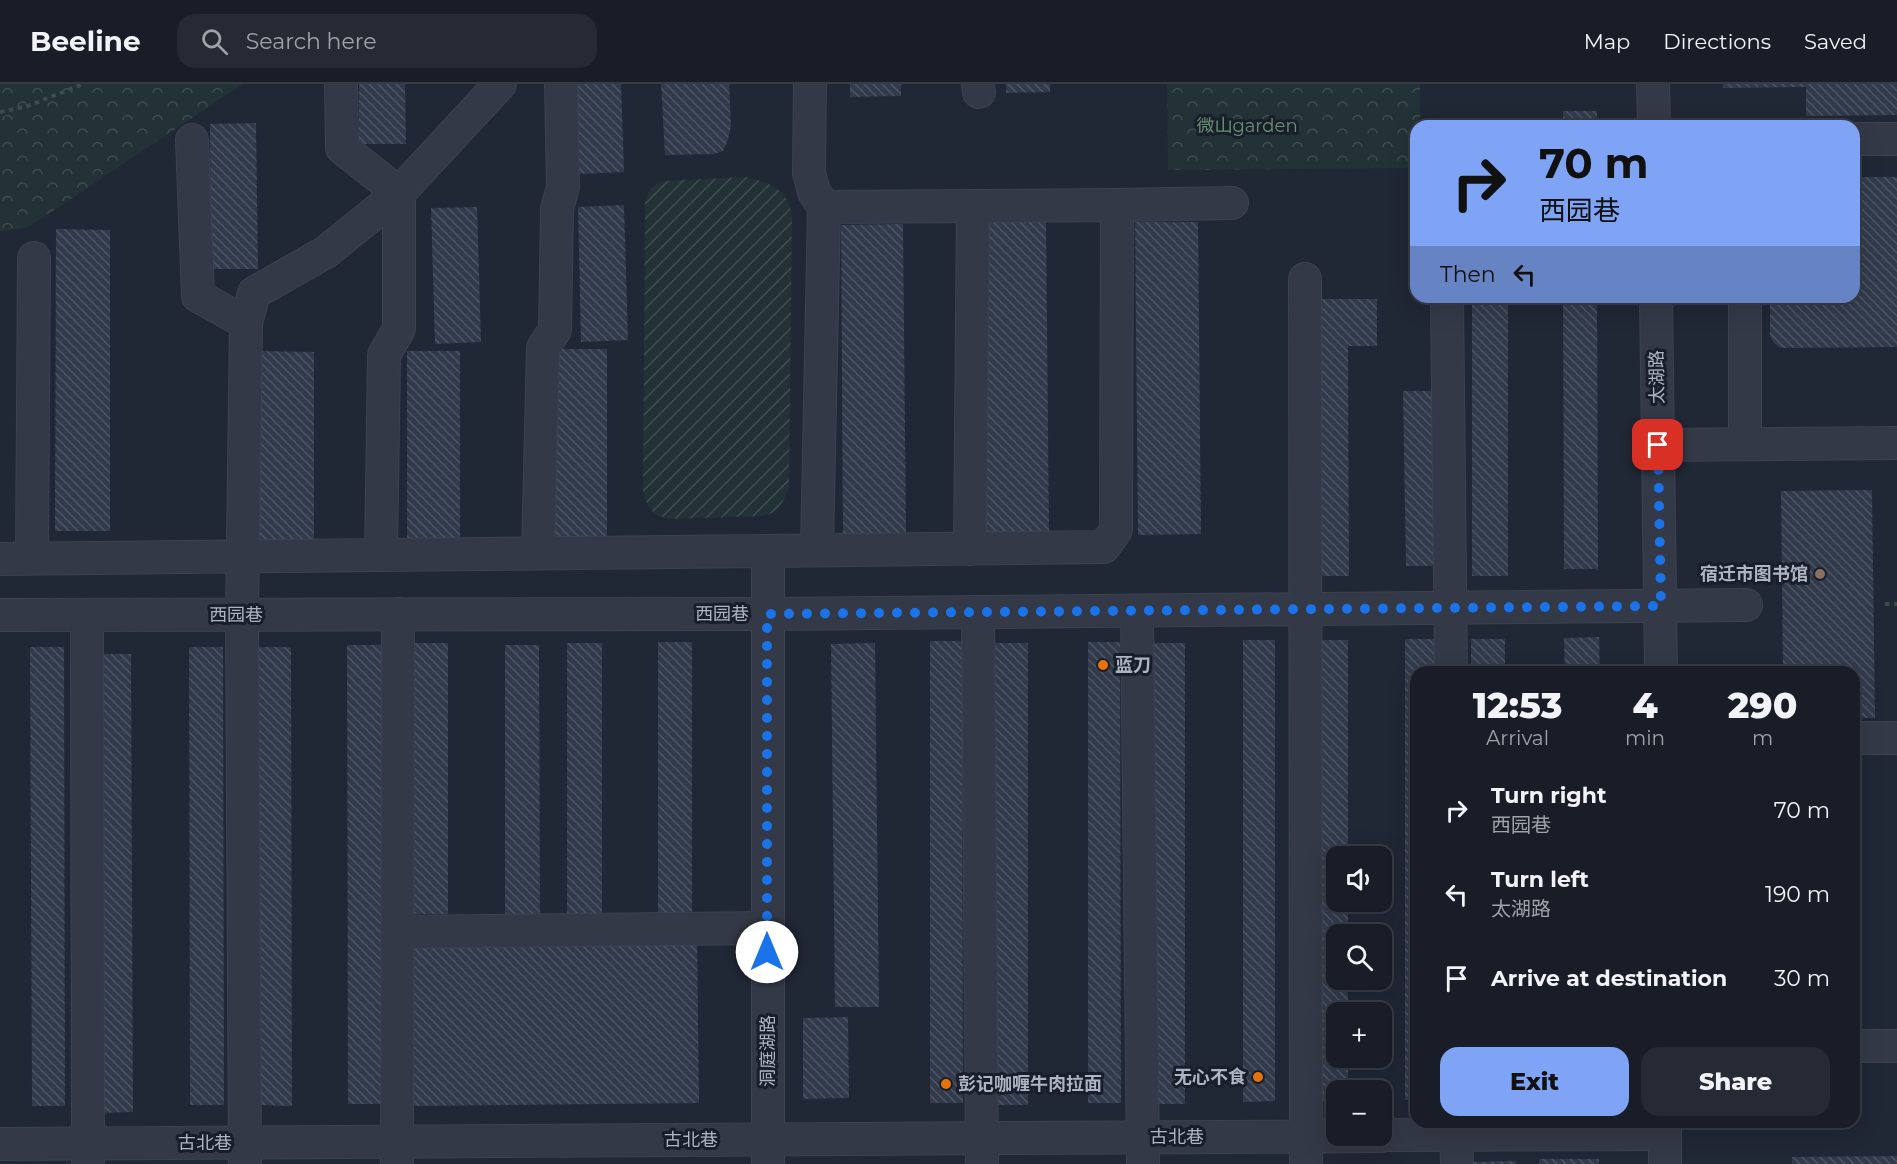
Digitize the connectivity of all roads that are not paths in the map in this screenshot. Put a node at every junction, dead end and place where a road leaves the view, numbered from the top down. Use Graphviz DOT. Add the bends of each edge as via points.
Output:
graph roads {
  1 [pos="341,84"];
  2 [pos="500,84"];
  3 [pos="561,84"];
  4 [pos="810,84"];
  5 [pos="1653,84"];
  6 [pos="1654,120"];
  7 [pos="1897,139"];
  8 [pos="1860,140"];
  9 [pos="192,141"];
  10 [pos="399,193"];
  11 [pos="1232,203"];
  12 [pos="1117,205"];
  13 [pos="973,206"];
  14 [pos="824,207"];
  15 [pos="34,258"];
  16 [pos="1305,279"];
  17 [pos="1447,303"];
  18 [pos="1656,303"];
  19 [pos="1745,303"];
  20 [pos="246,323"];
  21 [pos="1897,443"];
  22 [pos="1745,444"];
  23 [pos="1658,445"];
  24 [pos="970,549"];
  25 [pos="817,550"];
  26 [pos="768,551"];
  27 [pos="538,553"];
  28 [pos="381,555"];
  29 [pos="243,556"];
  30 [pos="32,558"];
  31 [pos="0,559"];
  32 [pos="1746,605"];
  33 [pos="1661,606"];
  34 [pos="1450,608"];
  35 [pos="1305,609"];
  36 [pos="1137,610"];
  37 [pos="978,612"];
  38 [pos="398,614"];
  39 [pos="767,614"];
  40 [pos="0,615"];
  41 [pos="87,615"];
  42 [pos="242,615"];
  43 [pos="1451,666"];
  44 [pos="1661,666"];
  45 [pos="1860,738"];
  46 [pos="1897,738"];
  47 [pos="767,928"];
  48 [pos="397,932"];
  49 [pos="1860,1046"];
  50 [pos="1897,1046"];
  51 [pos="1392,1137"];
  52 [pos="1456,1140"];
  53 [pos="1665,1140"];
  54 [pos="0,1144"];
  55 [pos="1327,1146"];
  56 [pos="1306,1150"];
  57 [pos="768,1151"];
  58 [pos="982,1151"];
  59 [pos="1143,1151"];
  60 [pos="245,1153"];
  61 [pos="397,1153"];
  62 [pos="88,1154"];
  1 -- 10 [label="street" via="342,148"];
  2 -- 10 [label="street"];
  3 -- 27 [label="street" via="564,187 557,209 555,330 543,348"];
  4 -- 14 [label="street" via="809,173 814,192"];
  5 -- 6 [label="street"];
  7 -- 8 [label="street"];
  9 -- 20 [label="street" via="198,296"];
  10 -- 20 [label="street" via="326,252 254,293"];
  10 -- 28 [label="street" via="399,329 384,355"];
  11 -- 12 [label="street"];
  12 -- 13 [label="street"];
  12 -- 24 [label="street" via="1116,530 1104,547"];
  13 -- 14 [label="street"];
  13 -- 24 [label="street"];
  14 -- 25 [label="street"];
  15 -- 30 [label="street"];
  16 -- 35 [label="street"];
  17 -- 34 [label="street"];
  18 -- 23 [label="street, 太湖路"];
  19 -- 22 [label="street"];
  20 -- 29 [label="street"];
  21 -- 22 [label="street"];
  22 -- 23 [label="street"];
  23 -- 33 [label="street, 太湖路"];
  24 -- 25 [label="street"];
  25 -- 26 [label="street"];
  26 -- 27 [label="street"];
  26 -- 39 [label="street, 洞庭湖路"];
  27 -- 28 [label="street"];
  28 -- 29 [label="street"];
  29 -- 30 [label="street"];
  29 -- 42 [label="street"];
  30 -- 31 [label="street"];
  32 -- 33 [label="street, 西园巷"];
  33 -- 34 [label="street, 西园巷"];
  33 -- 44 [label="street, 太湖路"];
  34 -- 35 [label="street, 西园巷"];
  34 -- 43 [label="street"];
  35 -- 36 [label="street, 西园巷"];
  35 -- 56 [label="street"];
  36 -- 37 [label="street, 西园巷"];
  36 -- 59 [label="street"];
  37 -- 39 [label="street, 西园巷"];
  37 -- 58 [label="street"];
  38 -- 39 [label="street, 西园巷"];
  38 -- 42 [label="street, 西园巷"];
  38 -- 48 [label="street"];
  39 -- 47 [label="street, 洞庭湖路"];
  40 -- 41 [label="street, 西园巷"];
  41 -- 42 [label="street, 西园巷"];
  41 -- 62 [label="street"];
  42 -- 60 [label="street"];
  45 -- 46 [label="street"];
  47 -- 48 [label="street"];
  47 -- 57 [label="street, 洞庭湖路"];
  48 -- 61 [label="street"];
  49 -- 50 [label="street"];
  51 -- 52 [label="street, 古北巷"];
  52 -- 53 [label="street, 古北巷"];
  54 -- 62 [label="street, 古北巷"];
  55 -- 56 [label="street, 古北巷"];
  56 -- 59 [label="street, 古北巷"];
  57 -- 58 [label="street, 古北巷"];
  57 -- 61 [label="street, 古北巷"];
  58 -- 59 [label="street, 古北巷"];
  60 -- 61 [label="street, 古北巷"];
  60 -- 62 [label="street, 古北巷"];
}
